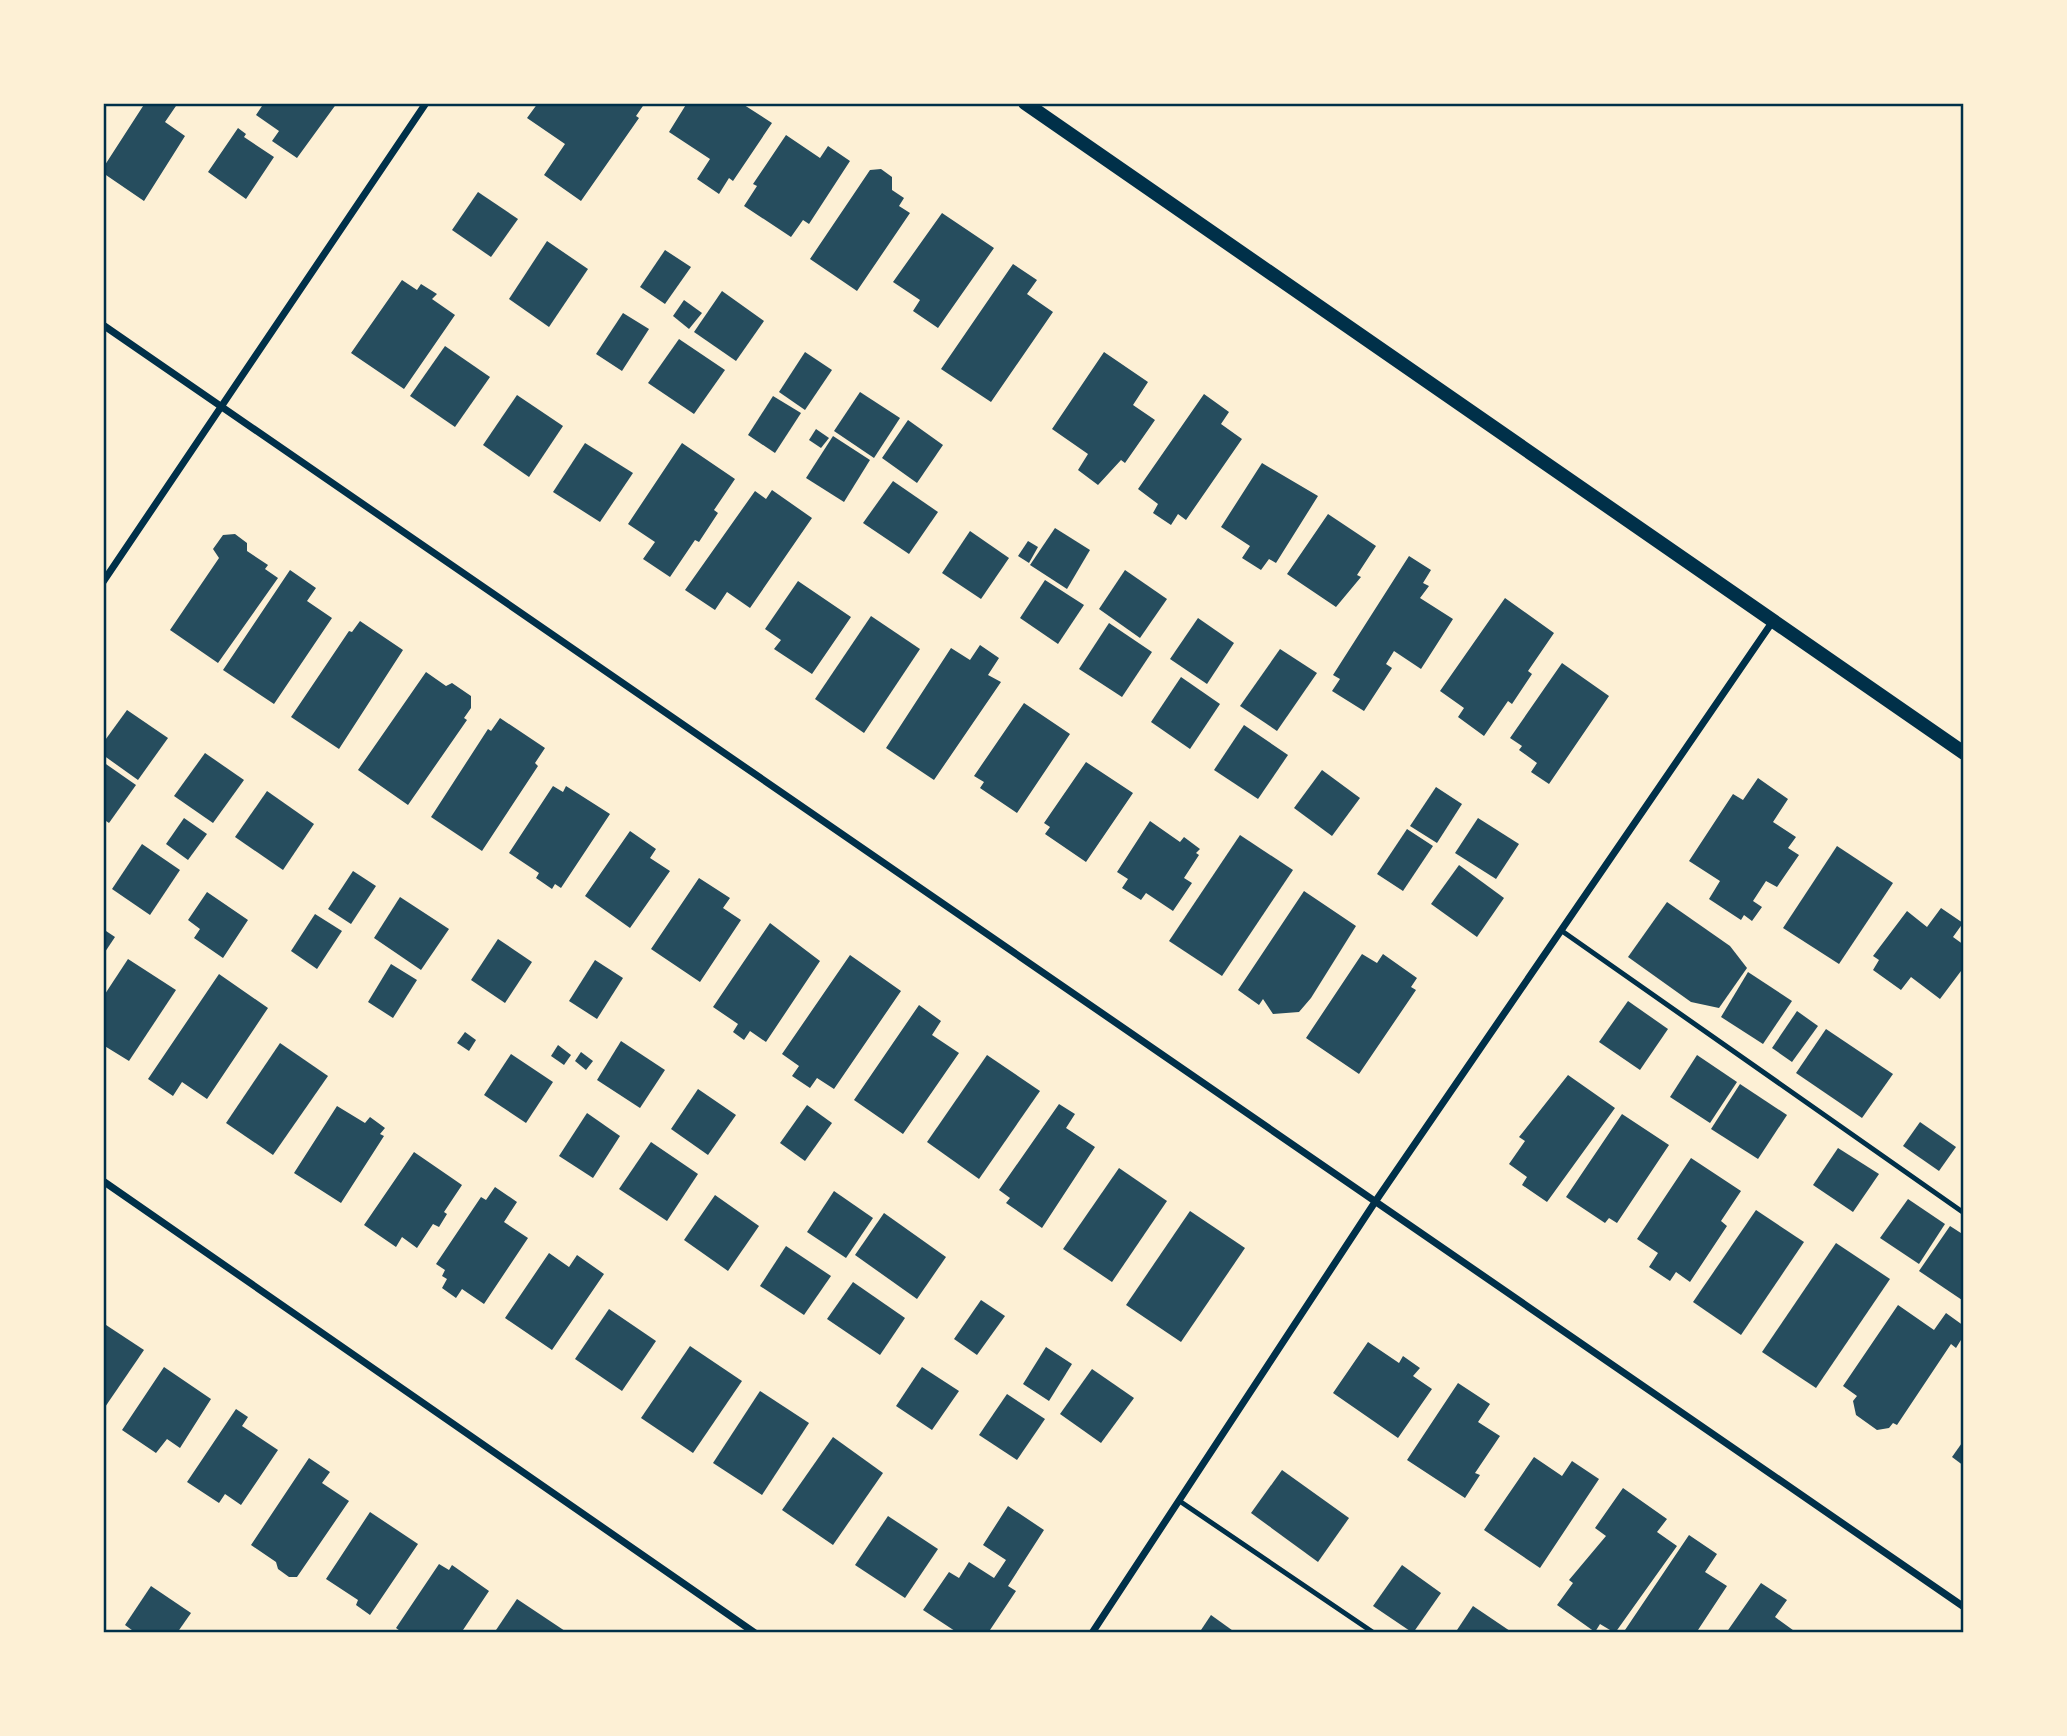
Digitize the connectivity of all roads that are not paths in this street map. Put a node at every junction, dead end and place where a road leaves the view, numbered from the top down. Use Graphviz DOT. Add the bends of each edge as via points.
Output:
graph roads {
  1 [pos="426,103"];
  2 [pos="1025,103"];
  3 [pos="103,325"];
  4 [pos="220,407"];
  5 [pos="103,582"];
  6 [pos="1773,621"];
  7 [pos="1964,753"];
  8 [pos="1562,931"];
  9 [pos="103,1181"];
  10 [pos="1375,1202"];
  11 [pos="1964,1213"];
  12 [pos="1181,1502"];
  13 [pos="1964,1607"];
  14 [pos="755,1633"];
  15 [pos="1092,1633"];
  16 [pos="1374,1633"];
  1 -- 4 [label="street"];
  2 -- 6 [label="main road"];
  3 -- 4 [label="street"];
  4 -- 5 [label="street"];
  4 -- 10 [label="street"];
  6 -- 7 [label="main road"];
  6 -- 8 [label="street"];
  8 -- 10 [label="street"];
  8 -- 11 [label="lane"];
  9 -- 14 [label="street"];
  10 -- 12 [label="street"];
  10 -- 13 [label="street"];
  12 -- 15 [label="street"];
  12 -- 16 [label="lane"];
}
